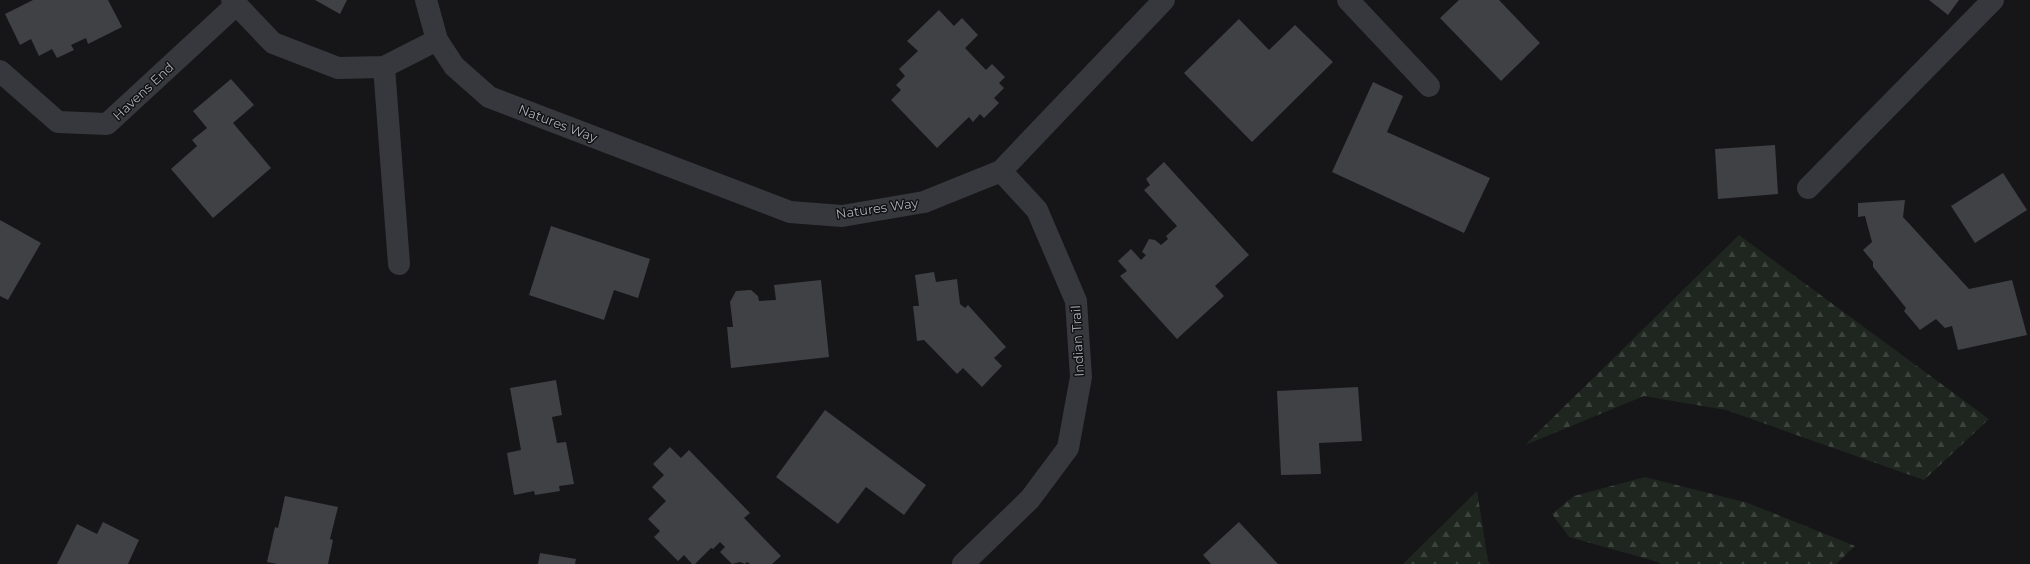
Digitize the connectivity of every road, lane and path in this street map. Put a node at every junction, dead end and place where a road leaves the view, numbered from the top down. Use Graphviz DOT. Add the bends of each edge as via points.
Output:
graph roads {
  1 [pos="426,0"];
  2 [pos="1164,0"];
  3 [pos="1348,0"];
  4 [pos="1993,0"];
  5 [pos="234,2"];
  6 [pos="437,40"];
  7 [pos="384,66"];
  8 [pos="0,71"];
  9 [pos="1429,86"];
  10 [pos="1001,171"];
  11 [pos="1808,188"];
  12 [pos="399,264"];
  13 [pos="963,564"];
  1 -- 6 [label="street, Natures Way"];
  2 -- 10 [label="street, Natures Way"];
  3 -- 9 [label="street"];
  4 -- 11 [label="street"];
  5 -- 7 [label="street" via="273,43 338,68"];
  5 -- 8 [label="street, Havens End" via="108,124 58,122"];
  6 -- 7 [label="street"];
  6 -- 10 [label="street, Natures Way" via="454,66 489,97 790,212 842,216 924,202"];
  7 -- 12 [label="street"];
  10 -- 13 [label="street, Indian Trail" via="1037,210 1076,301 1081,377 1068,448 1030,499"];
}
